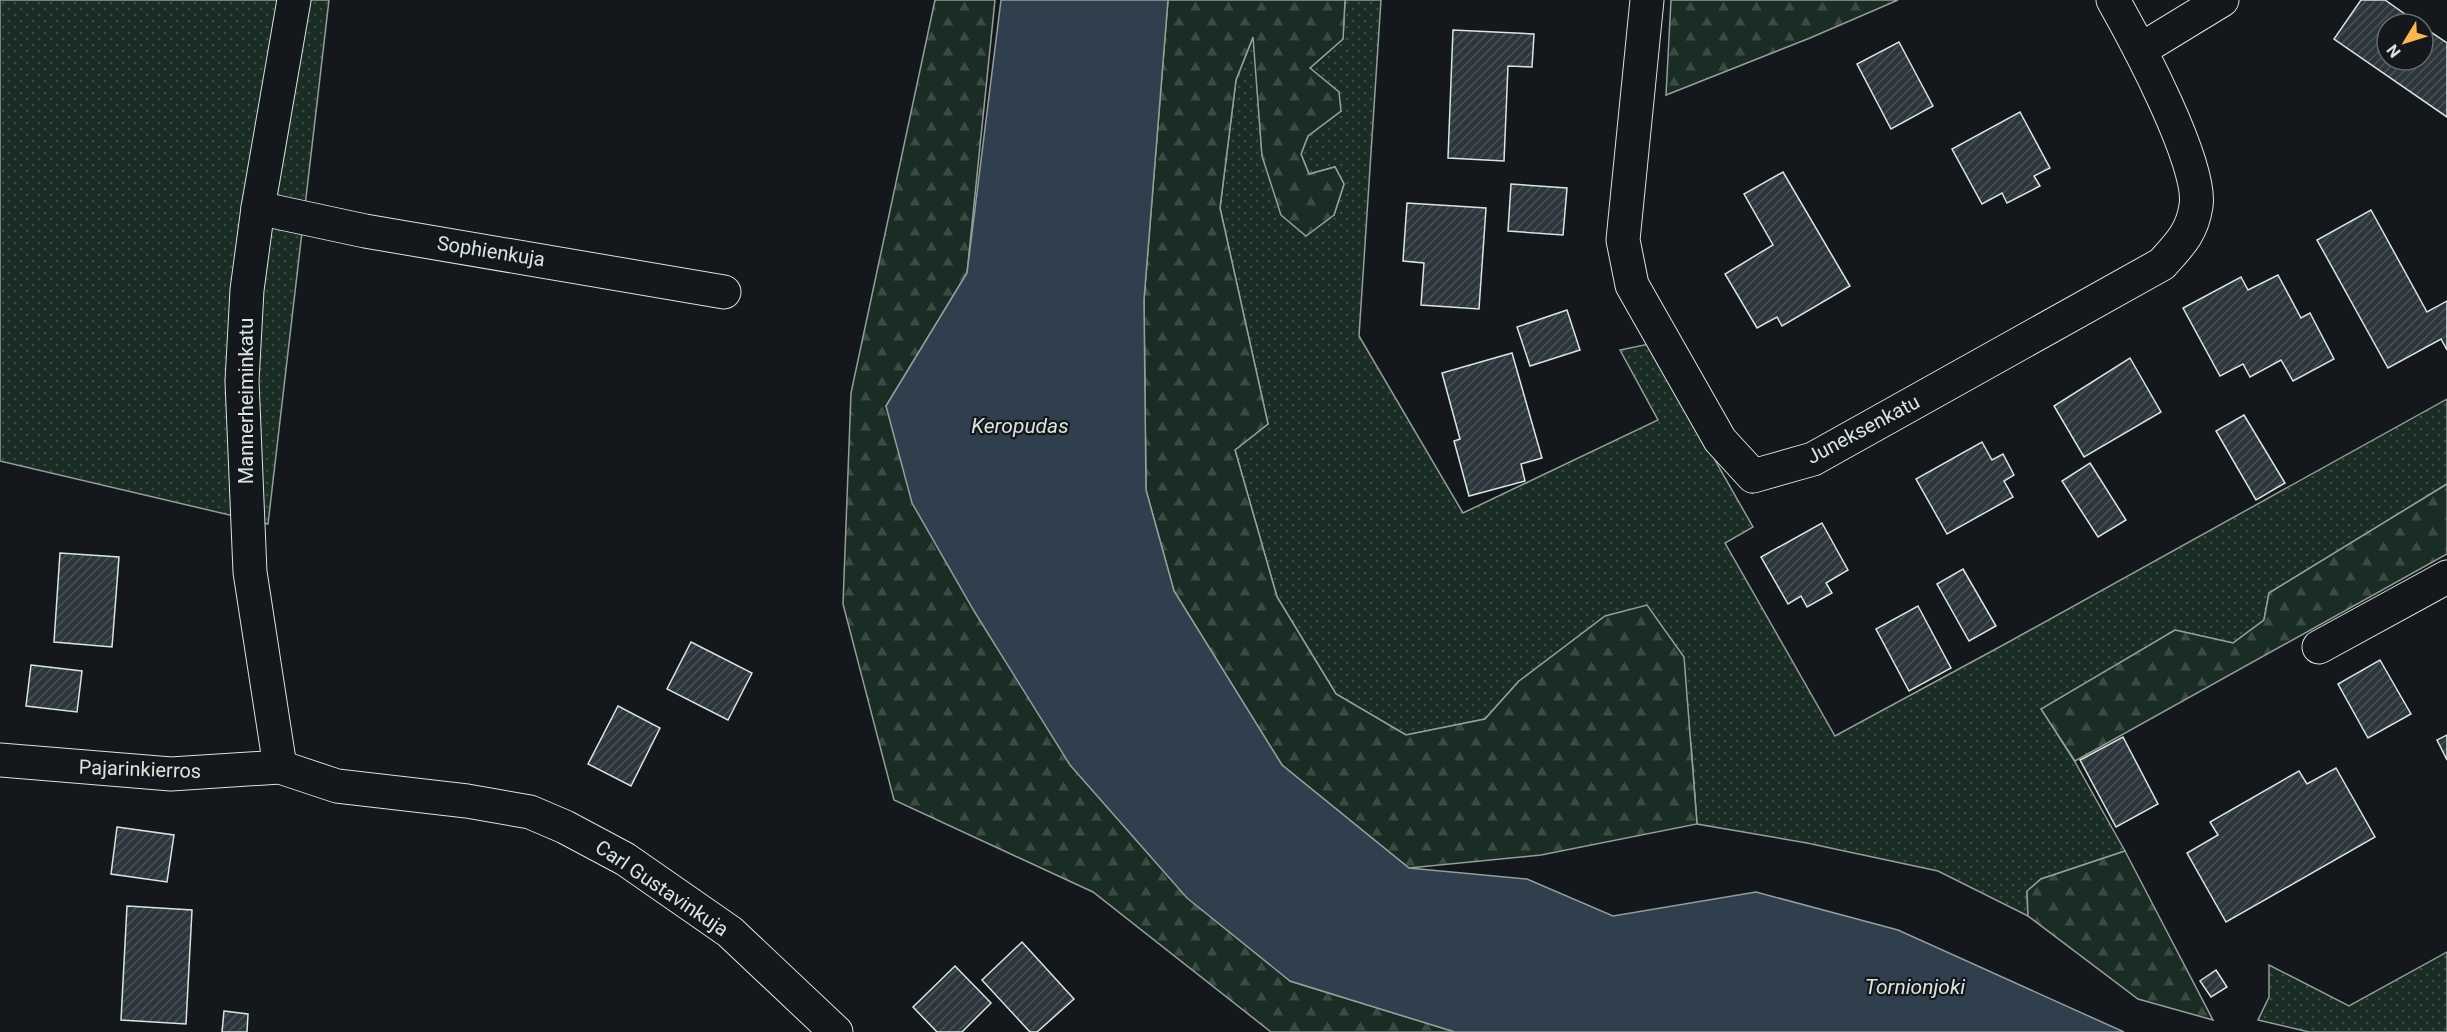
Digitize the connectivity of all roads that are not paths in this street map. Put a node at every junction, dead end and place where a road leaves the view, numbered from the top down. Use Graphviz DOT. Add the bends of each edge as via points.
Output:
graph roads {
  1 [pos="294,0"];
  2 [pos="1647,0"];
  3 [pos="2113,0"];
  4 [pos="2222,0"];
  5 [pos="2140,50"];
  6 [pos="258,208"];
  7 [pos="724,292"];
  8 [pos="2447,577"];
  9 [pos="2319,647"];
  10 [pos="0,760"];
  11 [pos="280,767"];
  12 [pos="837,1032"];
  1 -- 6 [label="street, Mannerheiminkatu"];
  2 -- 5 [label="street, Juneksenkatu" via="1623,240 1632,285 1720,440 1753,476 1813,459 2162,264 2187,236 2197,205 2192,168"];
  3 -- 5 [label="street, Juneksenkatu"];
  4 -- 5 [label="street"];
  6 -- 7 [label="street, Sophienkuja" via="365,231"];
  6 -- 11 [label="street, Mannerheiminkatu" via="247,290 242,393 250,573"];
  8 -- 9 [label="street"];
  10 -- 11 [label="street, Pajarinkierros" via="171,774"];
  11 -- 12 [label="street, Carl Gustavinkuja" via="337,786 530,812 565,827 625,859 730,932"];
}
